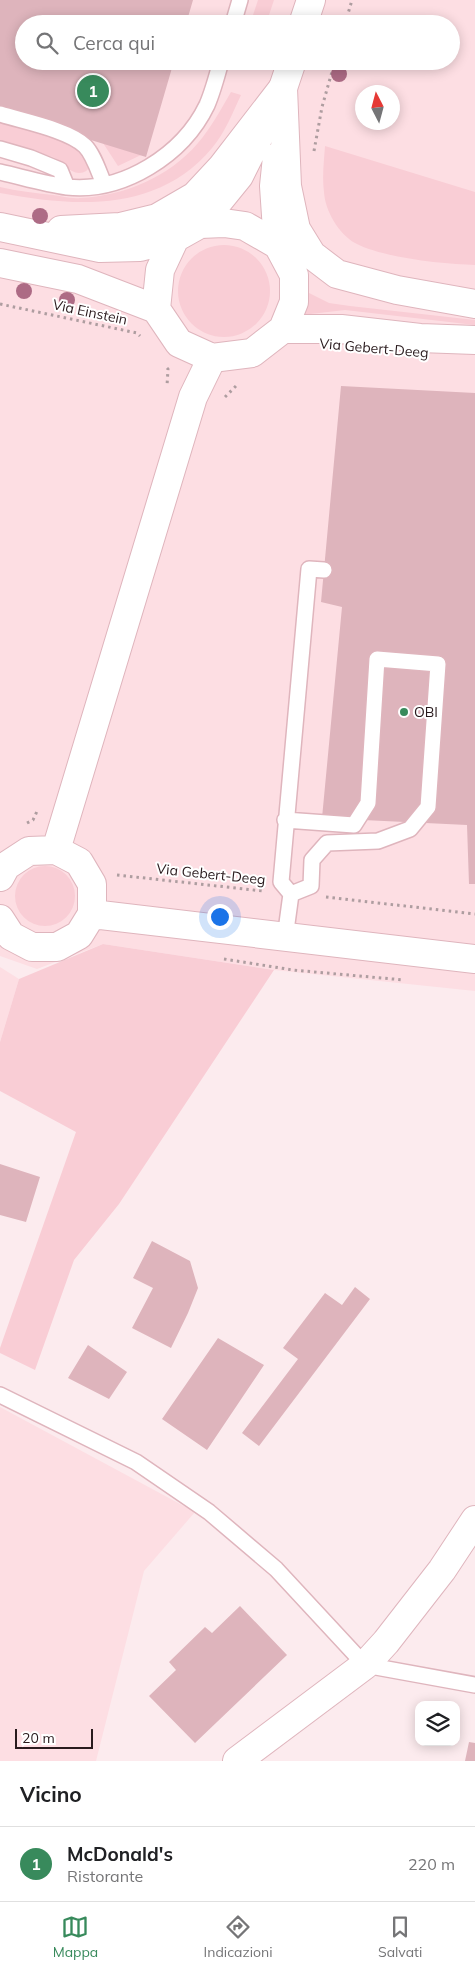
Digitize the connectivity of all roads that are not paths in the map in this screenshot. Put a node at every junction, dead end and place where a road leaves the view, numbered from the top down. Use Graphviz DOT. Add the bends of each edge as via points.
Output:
graph roads {
  1 [pos="240,0"];
  2 [pos="311,0"];
  3 [pos="236,15"];
  4 [pos="306,15"];
  5 [pos="218,70"];
  6 [pos="289,70"];
  7 [pos="283,88"];
  8 [pos="0,114"];
  9 [pos="0,149"];
  10 [pos="0,172"];
  11 [pos="104,184"];
  12 [pos="67,187"];
  13 [pos="200,224"];
  14 [pos="10,229"];
  15 [pos="176,238"];
  16 [pos="278,245"];
  17 [pos="0,263"];
  18 [pos="294,276"];
  19 [pos="475,304"];
  20 [pos="475,308"];
  21 [pos="156,309"];
  22 [pos="283,329"];
  23 [pos="475,340"];
  24 [pos="212,358"];
  25 [pos="324,570"];
  26 [pos="286,820"];
  27 [pos="56,850"];
  28 [pos="0,877"];
  29 [pos="291,894"];
  30 [pos="92,914"];
  31 [pos="0,919"];
  32 [pos="285,938"];
  33 [pos="475,959"];
  34 [pos="0,1395"];
  35 [pos="475,1520"];
  36 [pos="365,1665"];
  37 [pos="475,1685"];
  38 [pos="237,1761"];
  1 -- 3 [label="lane"];
  2 -- 4 [label="main road"];
  5 -- 11 [label="lane" via="207,105 190,132 163,158 147,168 126,179"];
  6 -- 7 [label="main road"];
  7 -- 13 [label="main road" via="239,176"];
  7 -- 14 [label="main road" via="222,167 195,196 157,218 120,227"];
  7 -- 16 [label="main road" via="274,186"];
  7 -- 19 [label="main road" via="287,186 296,229 312,255 338,274 398,290"];
  8 -- 11 [label="lane" via="68,135 86,146"];
  9 -- 12 [label="lane" via="60,170"];
  10 -- 12 [label="lane"];
  11 -- 12 [label="lane"];
  13 -- 15 [label="main road"];
  13 -- 16 [label="main road" via="246,226"];
  14 -- 15 [label="main road" via="100,248 140,247"];
  15 -- 21 [label="main road" via="160,270"];
  16 -- 18 [label="main road"];
  17 -- 21 [label="main road" via="78,279"];
  18 -- 20 [label="main road" via="357,297 405,304"];
  18 -- 22 [label="main road" via="294,302"];
  21 -- 24 [label="main road" via="179,343"];
  22 -- 23 [label="main road" via="341,329 420,338"];
  22 -- 24 [label="main road" via="252,353"];
  24 -- 27 [label="main road" via="193,397"];
  25 -- 26 [label="lane" via="309,569"];
  26 -- 29 [label="lane" via="281,882"];
  26 -- 29 [label="lane" via="354,825 368,803 377,659 438,664 428,807 410,829 378,841 327,843 312,860 311,886"];
  27 -- 28 [label="main road" via="29,851 6,866"];
  27 -- 30 [label="main road" via="79,862 92,884"];
  29 -- 32 [label="lane"];
  30 -- 31 [label="main road" via="79,935 57,947 32,947 11,936"];
  30 -- 32 [label="main road"];
  32 -- 33 [label="main road"];
  34 -- 36 [label="lane" via="136,1462 209,1512 276,1569"];
  35 -- 36 [label="main road" via="436,1578"];
  36 -- 37 [label="lane"];
  36 -- 38 [label="main road"];
}
